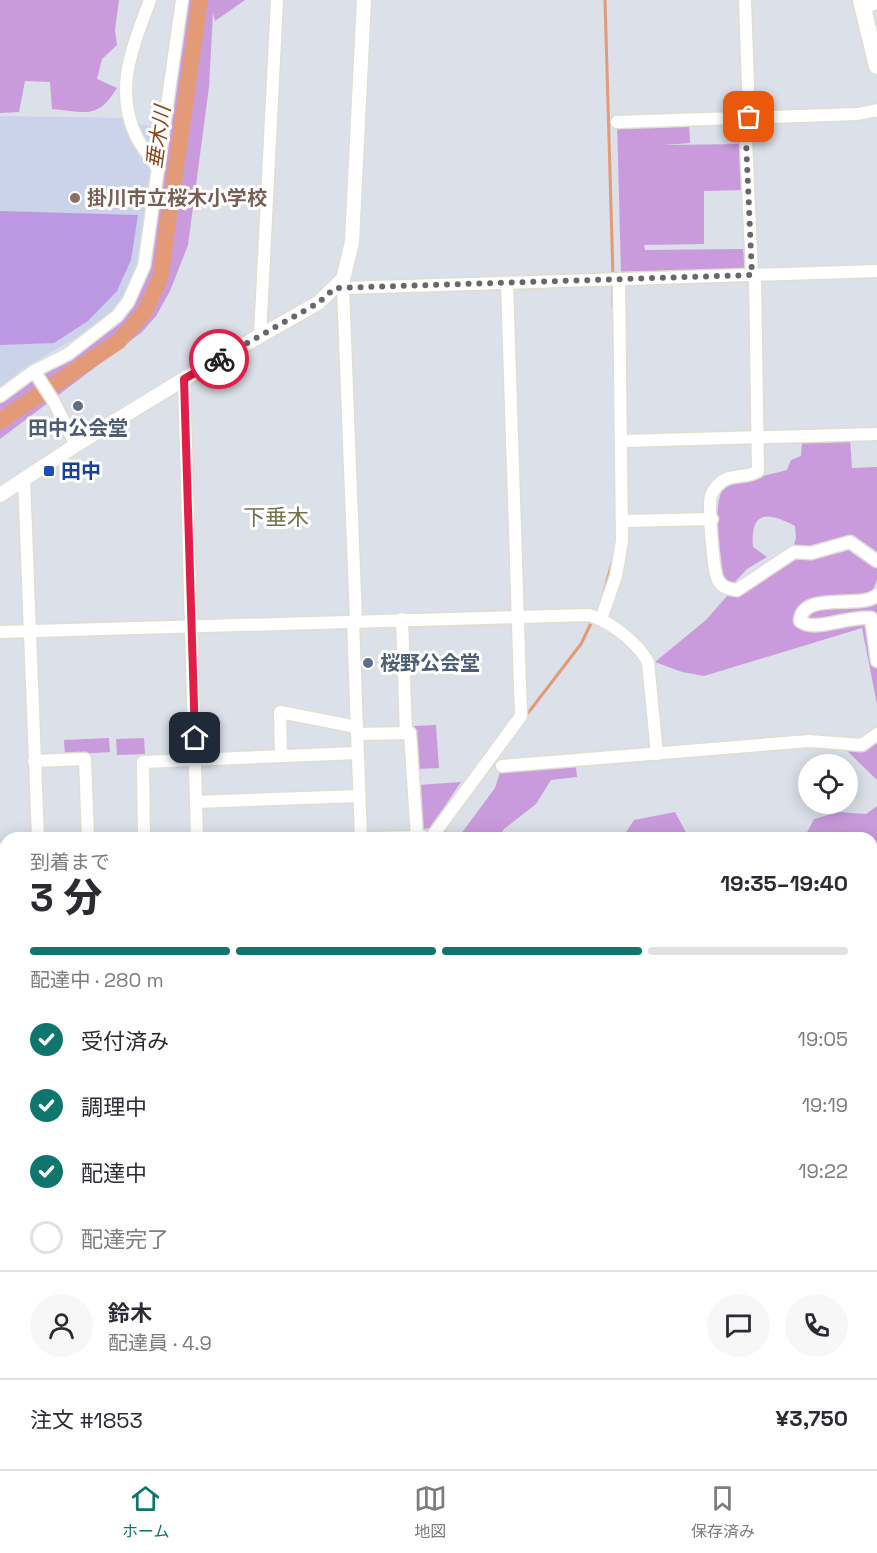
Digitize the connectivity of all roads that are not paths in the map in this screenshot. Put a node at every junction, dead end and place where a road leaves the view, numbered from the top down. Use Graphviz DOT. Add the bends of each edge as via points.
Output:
graph roads {
  1 [pos="150,0"];
  2 [pos="182,0"];
  3 [pos="277,0"];
  4 [pos="364,0"];
  5 [pos="745,0"];
  6 [pos="867,4"];
  7 [pos="877,66"];
  8 [pos="877,110"];
  9 [pos="747,118"];
  10 [pos="617,122"];
  11 [pos="158,169"];
  12 [pos="877,271"];
  13 [pos="753,275"];
  14 [pos="619,279"];
  15 [pos="507,283"];
  16 [pos="339,288"];
  17 [pos="260,336"];
  18 [pos="36,374"];
  19 [pos="184,379"];
  20 [pos="0,396"];
  21 [pos="877,434"];
  22 [pos="759,438"];
  23 [pos="623,441"];
  24 [pos="76,445"];
  25 [pos="24,479"];
  26 [pos="0,495"];
  27 [pos="712,519"];
  28 [pos="623,521"];
  29 [pos="877,561"];
  30 [pos="877,595"];
  31 [pos="517,616"];
  32 [pos="402,619"];
  33 [pos="601,619"];
  34 [pos="354,621"];
  35 [pos="192,626"];
  36 [pos="30,631"];
  37 [pos="0,632"];
  38 [pos="877,661"];
  39 [pos="357,731"];
  40 [pos="406,733"];
  41 [pos="877,734"];
  42 [pos="357,753"];
  43 [pos="657,754"];
  44 [pos="281,756"];
  45 [pos="195,760"];
  46 [pos="34,761"];
  47 [pos="502,766"];
  48 [pos="359,796"];
  49 [pos="196,802"];
  50 [pos="38,832"];
  51 [pos="88,832"];
  52 [pos="144,832"];
  53 [pos="197,832"];
  54 [pos="361,832"];
  55 [pos="417,832"];
  56 [pos="435,832"];
  1 -- 11 [label="street" via="126,68 126,85 137,138"];
  2 -- 11 [label="street"];
  3 -- 17 [label="street"];
  4 -- 16 [label="street" via="352,242"];
  5 -- 9 [label="street"];
  6 -- 7 [label="main road"];
  8 -- 9 [label="street"];
  9 -- 10 [label="street"];
  9 -- 13 [label="street"];
  11 -- 18 [label="street" via="144,266 128,302 117,316"];
  12 -- 13 [label="street"];
  13 -- 14 [label="street"];
  13 -- 22 [label="street"];
  14 -- 15 [label="street"];
  14 -- 23 [label="street"];
  15 -- 16 [label="street"];
  15 -- 31 [label="street"];
  16 -- 17 [label="street"];
  16 -- 34 [label="street"];
  17 -- 19 [label="street"];
  18 -- 20 [label="street"];
  18 -- 24 [label="street"];
  19 -- 24 [label="street"];
  19 -- 35 [label="street"];
  21 -- 22 [label="street"];
  22 -- 23 [label="street"];
  22 -- 27 [label="street" via="758,471 718,484 711,496"];
  23 -- 28 [label="street"];
  24 -- 25 [label="street"];
  25 -- 26 [label="street"];
  25 -- 36 [label="street"];
  27 -- 28 [label="street"];
  27 -- 29 [label="street" via="714,568 726,589 747,586 794,552 812,553 850,542"];
  28 -- 33 [label="street" via="616,576"];
  30 -- 38 [label="street" via="865,602 840,600 805,608 800,621 807,626 849,617 871,618"];
  31 -- 32 [label="street"];
  31 -- 33 [label="street" via="589,615"];
  31 -- 56 [label="street" via="521,716"];
  32 -- 34 [label="street"];
  32 -- 40 [label="street"];
  33 -- 43 [label="street" via="642,651 648,662"];
  34 -- 35 [label="street"];
  34 -- 39 [label="street"];
  35 -- 36 [label="street"];
  35 -- 45 [label="street"];
  36 -- 37 [label="street"];
  36 -- 46 [label="street"];
  39 -- 40 [label="street"];
  39 -- 42 [label="street"];
  39 -- 44 [label="street" via="280,712"];
  40 -- 55 [label="street" via="410,733"];
  41 -- 43 [label="street" via="862,745 812,740"];
  42 -- 44 [label="street"];
  42 -- 48 [label="street"];
  43 -- 47 [label="street"];
  44 -- 45 [label="street"];
  45 -- 49 [label="street"];
  45 -- 52 [label="street" via="143,762"];
  46 -- 50 [label="street"];
  46 -- 51 [label="street" via="85,759"];
  48 -- 49 [label="street"];
  48 -- 54 [label="street"];
  49 -- 53 [label="street"];
}
